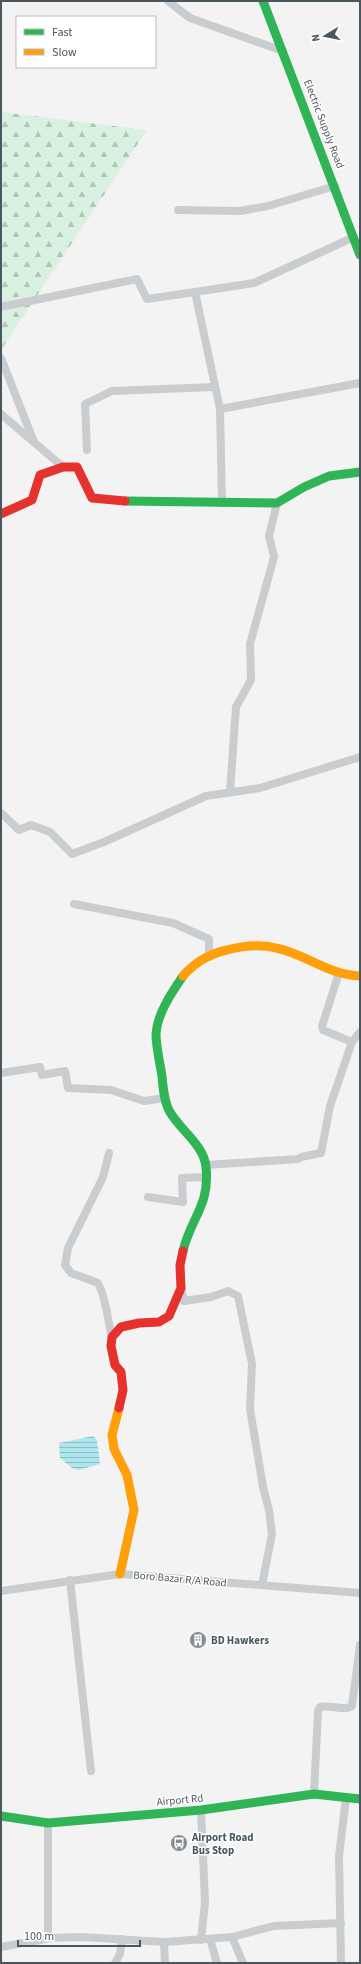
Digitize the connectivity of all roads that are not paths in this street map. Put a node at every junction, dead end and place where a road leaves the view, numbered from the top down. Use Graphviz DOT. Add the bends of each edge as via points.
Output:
graph roads {
  1 [pos="168,1"];
  2 [pos="263,1"];
  3 [pos="283,51"];
  4 [pos="335,186"];
  5 [pos="178,210"];
  6 [pos="354,237"];
  7 [pos="360,256"];
  8 [pos="195,292"];
  9 [pos="1,307"];
  10 [pos="1,358"];
  11 [pos="360,383"];
  12 [pos="215,387"];
  13 [pos="220,409"];
  14 [pos="1,414"];
  15 [pos="34,442"];
  16 [pos="88,450"];
  17 [pos="63,467"];
  18 [pos="360,472"];
  19 [pos="222,503"];
  20 [pos="277,503"];
  21 [pos="1,514"];
  22 [pos="360,757"];
  23 [pos="230,792"];
  24 [pos="1,813"];
  25 [pos="74,904"];
  26 [pos="209,957"];
  27 [pos="339,973"];
  28 [pos="360,976"];
  29 [pos="360,1032"];
  30 [pos="352,1042"];
  31 [pos="1,1073"];
  32 [pos="166,1098"];
  33 [pos="109,1153"];
  34 [pos="206,1165"];
  35 [pos="207,1177"];
  36 [pos="148,1197"];
  37 [pos="181,1288"];
  38 [pos="112,1337"];
  39 [pos="120,1574"];
  40 [pos="70,1580"];
  41 [pos="262,1586"];
  42 [pos="1,1591"];
  43 [pos="360,1594"];
  44 [pos="360,1645"];
  45 [pos="92,1771"];
  46 [pos="314,1794"];
  47 [pos="346,1798"];
  48 [pos="360,1799"];
  49 [pos="201,1810"];
  50 [pos="1,1816"];
  51 [pos="48,1823"];
  52 [pos="341,1923"];
  53 [pos="51,1938"];
  54 [pos="232,1938"];
  55 [pos="122,1939"];
  56 [pos="210,1939"];
  57 [pos="201,1940"];
  58 [pos="164,1942"];
  59 [pos="1,1947"];
  60 [pos="115,1963"];
  61 [pos="165,1963"];
  62 [pos="217,1963"];
  63 [pos="243,1963"];
  64 [pos="341,1963"];
  1 -- 3 [label="street" via="190,18"];
  2 -- 3 [label="street, Electric Supply Road"];
  3 -- 4 [label="street, Electric Supply Road"];
  4 -- 5 [label="street" via="268,206 240,210"];
  4 -- 6 [label="street, Electric Supply Road"];
  6 -- 7 [label="street, Electric Supply Road"];
  6 -- 8 [label="street" via="254,283"];
  8 -- 9 [label="street" via="147,299 137,279"];
  8 -- 12 [label="street"];
  10 -- 15 [label="street"];
  11 -- 13 [label="street"];
  12 -- 13 [label="street"];
  12 -- 16 [label="street" via="112,391 85,404"];
  13 -- 19 [label="street"];
  14 -- 15 [label="street"];
  15 -- 17 [label="street"];
  17 -- 19 [label="street" via="77,468 92,498 142,502"];
  17 -- 21 [label="street" via="40,475 32,500"];
  18 -- 20 [label="street" via="329,476"];
  19 -- 20 [label="street"];
  20 -- 23 [label="street" via="269,536 274,557 250,644 251,680 236,707"];
  22 -- 23 [label="street" via="260,788"];
  23 -- 24 [label="street" via="206,796 72,854 50,832 32,825 19,830"];
  25 -- 26 [label="street" via="173,924 209,939"];
  26 -- 27 [label="street" via="242,945 277,948"];
  26 -- 32 [label="street" via="195,963 184,975 156,1025"];
  27 -- 28 [label="street"];
  27 -- 30 [label="street" via="322,1026 323,1030"];
  29 -- 30 [label="street"];
  30 -- 34 [label="street" via="330,1106 321,1153 298,1159"];
  31 -- 32 [label="street" via="40,1067 42,1074 65,1071 68,1088 111,1090 144,1101"];
  32 -- 34 [label="street" via="169,1111 199,1149"];
  33 -- 38 [label="street" via="103,1177 68,1248 65,1265 71,1273 98,1284 104,1296"];
  34 -- 35 [label="street"];
  35 -- 36 [label="street" via="182,1178 183,1202"];
  35 -- 37 [label="street" via="208,1188 202,1207 187,1234 180,1265"];
  37 -- 38 [label="street" via="169,1316 158,1322 121,1327"];
  37 -- 41 [label="street" via="184,1301 211,1298 228,1291 238,1296 252,1364 250,1409 272,1534"];
  38 -- 39 [label="street" via="111,1346 115,1365 121,1372 123,1390 112,1435 114,1449 127,1475 134,1510"];
  39 -- 40 [label="street, Boro Bazar R/A Road"];
  39 -- 41 [label="street, Boro Bazar R/A Road"];
  40 -- 42 [label="street, Boro Bazar R/A Road"];
  40 -- 45 [label="street"];
  41 -- 43 [label="street, Boro Bazar R/A Road"];
  44 -- 46 [label="street" via="352,1706 348,1708 325,1705 318,1711"];
  46 -- 47 [label="street, Airport Rd"];
  46 -- 49 [label="street, Airport Rd"];
  47 -- 48 [label="street, Airport Rd"];
  47 -- 52 [label="street" via="339,1856"];
  49 -- 51 [label="street, Airport Rd"];
  49 -- 57 [label="street" via="205,1902"];
  50 -- 51 [label="street, Airport Rd"];
  51 -- 53 [label="street" via="48,1932"];
  52 -- 54 [label="street" via="274,1926"];
  52 -- 64 [label="street"];
  53 -- 55 [label="street"];
  53 -- 59 [label="street"];
  54 -- 56 [label="street"];
  54 -- 63 [label="street"];
  55 -- 58 [label="street"];
  55 -- 60 [label="street" via="120,1954"];
  56 -- 57 [label="street"];
  56 -- 62 [label="street"];
  57 -- 58 [label="street"];
  58 -- 61 [label="street"];
}
